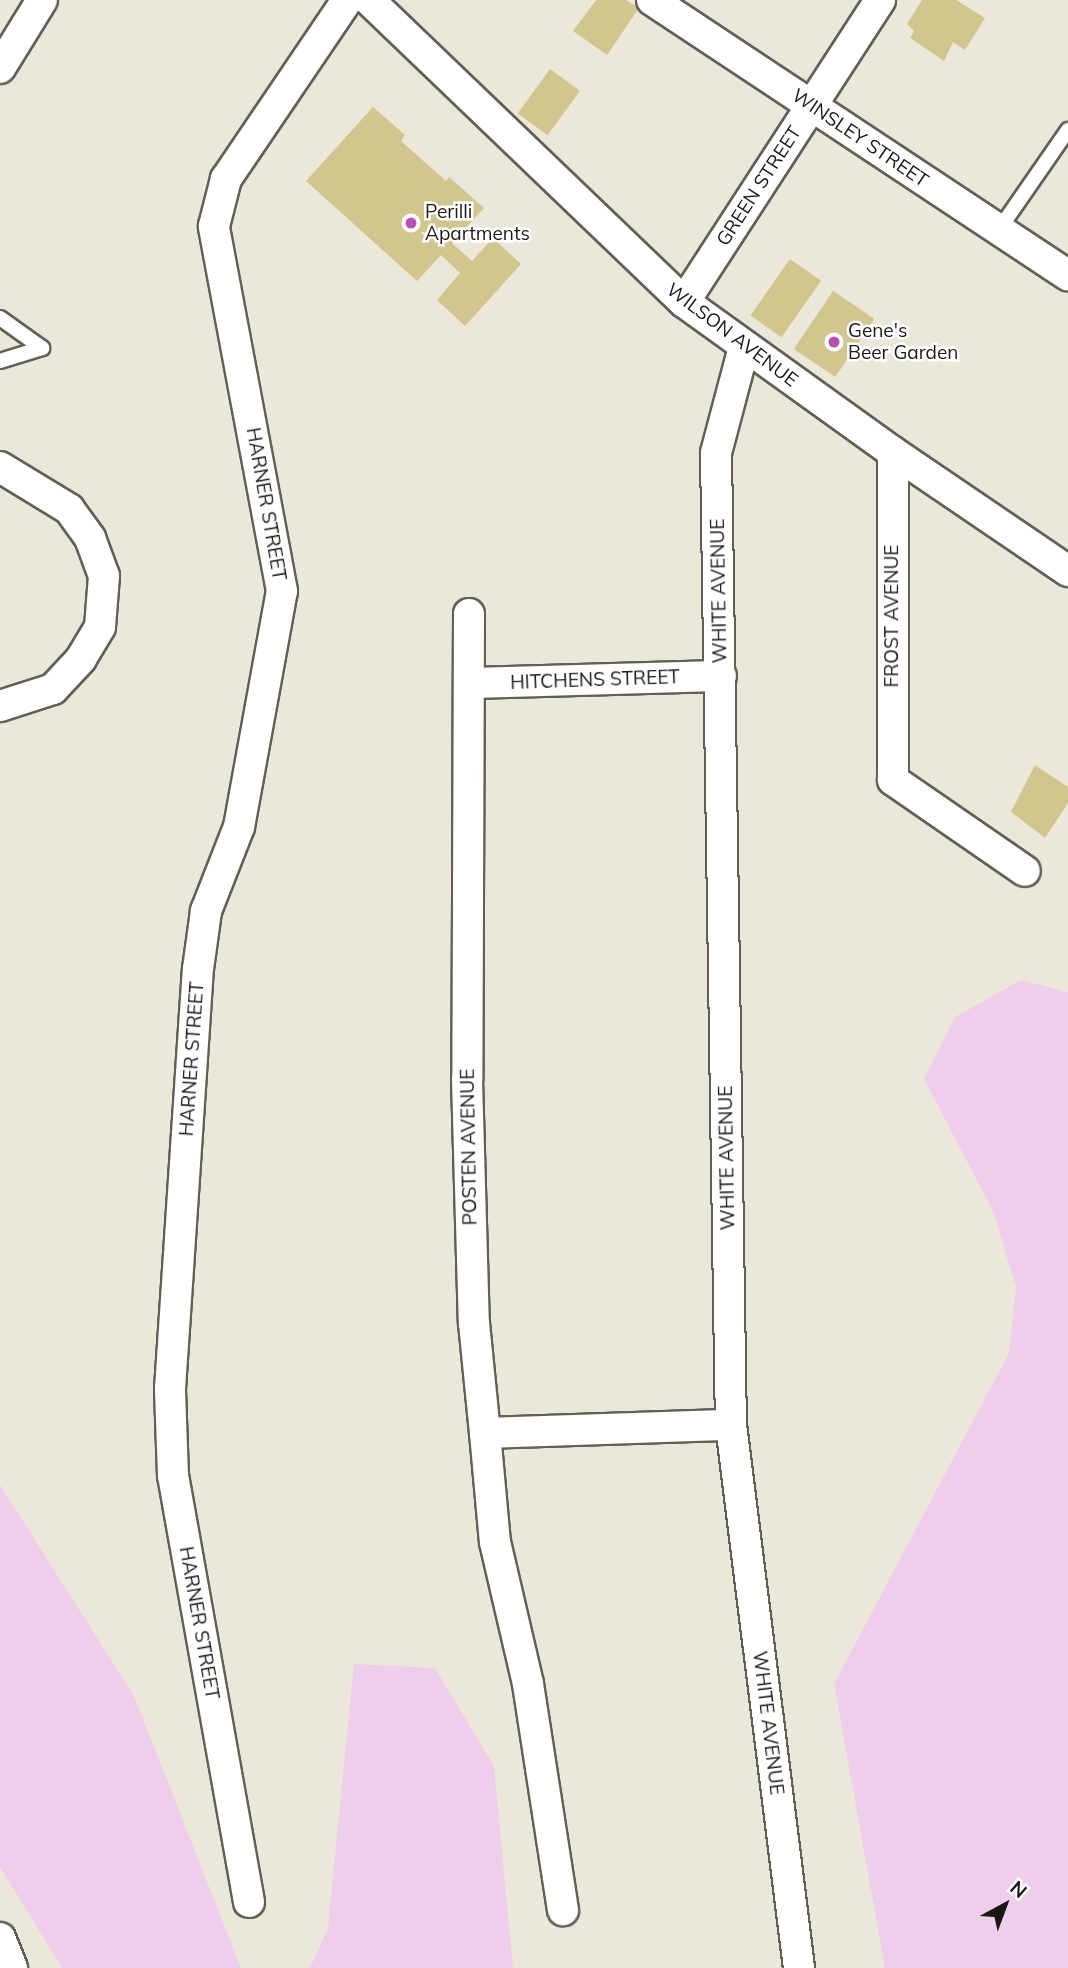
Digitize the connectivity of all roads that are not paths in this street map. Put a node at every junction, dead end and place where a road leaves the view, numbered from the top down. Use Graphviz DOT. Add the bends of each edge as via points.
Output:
graph roads {
  1 [pos="42,0"];
  2 [pos="347,0"];
  3 [pos="369,0"];
  4 [pos="652,0"];
  5 [pos="880,0"];
  6 [pos="0,68"];
  7 [pos="811,106"];
  8 [pos="1068,130"];
  9 [pos="998,231"];
  10 [pos="1068,275"];
  11 [pos="684,302"];
  12 [pos="0,318"];
  13 [pos="744,347"];
  14 [pos="0,361"];
  15 [pos="893,452"];
  16 [pos="0,467"];
  17 [pos="1068,571"];
  18 [pos="469,614"];
  19 [pos="721,676"];
  20 [pos="470,683"];
  21 [pos="0,706"];
  22 [pos="1025,871"];
  23 [pos="731,1425"];
  24 [pos="485,1433"];
  25 [pos="249,1902"];
  26 [pos="563,1910"];
  27 [pos="0,1938"];
  28 [pos="12,1968"];
  29 [pos="799,1968"];
  1 -- 6 [label="street"];
  2 -- 25 [label="street, HARNER STREET" via="226,179 214,226 282,591 239,827 206,911 199,957 170,1389 173,1476"];
  3 -- 11 [label="street, WILSON AVENUE"];
  4 -- 7 [label="street, WINSLEY STREET"];
  5 -- 7 [label="street, GREEN STREET"];
  7 -- 9 [label="street, WINSLEY STREET"];
  7 -- 11 [label="street, GREEN STREET"];
  8 -- 9 [label="lane"];
  9 -- 10 [label="street, WINSLEY STREET"];
  11 -- 13 [label="street, WILSON AVENUE"];
  12 -- 14 [label="lane" via="42,348"];
  13 -- 15 [label="street, WILSON AVENUE"];
  13 -- 19 [label="street, WHITE AVENUE" via="716,453"];
  15 -- 17 [label="street, WILSON AVENUE"];
  15 -- 22 [label="street, FROST AVENUE" via="893,780"];
  16 -- 21 [label="street" via="69,509 90,538 104,576 100,627 81,659 52,689"];
  18 -- 20 [label="street, POSTEN AVENUE"];
  19 -- 20 [label="street, HITCHENS STREET"];
  19 -- 23 [label="street, WHITE AVENUE"];
  20 -- 24 [label="street, POSTEN AVENUE" via="467,1080 474,1323"];
  23 -- 24 [label="street"];
  23 -- 29 [label="street, WHITE AVENUE"];
  24 -- 26 [label="street, POSTEN AVENUE" via="495,1542 528,1684"];
  27 -- 28 [label="street"];
}
